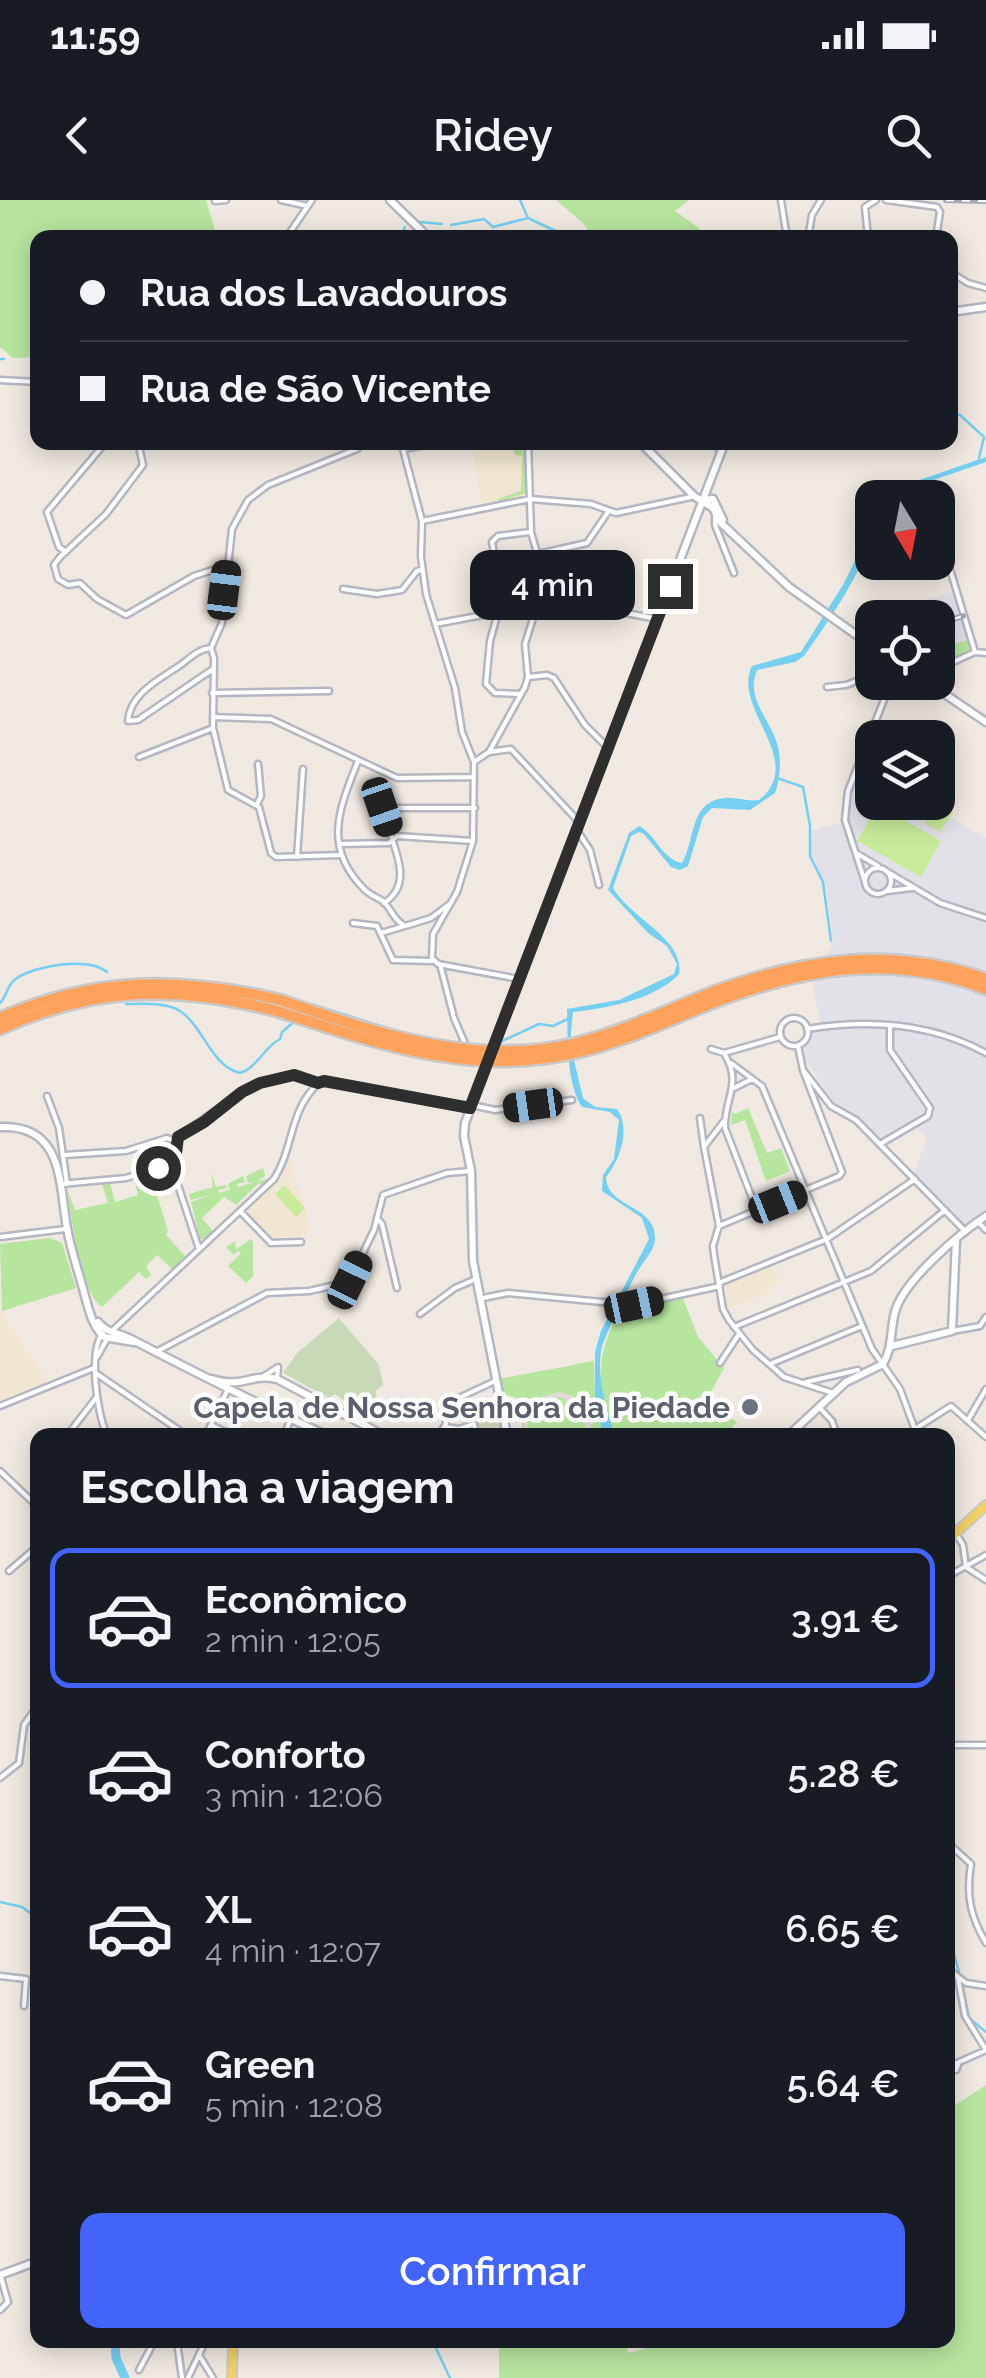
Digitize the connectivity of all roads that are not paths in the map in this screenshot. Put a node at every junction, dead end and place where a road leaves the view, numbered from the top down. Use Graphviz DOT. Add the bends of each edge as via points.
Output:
graph roads {
  1 [pos="226,200"];
  2 [pos="281,200"];
  3 [pos="390,200"];
  4 [pos="781,200"];
  5 [pos="821,200"];
  6 [pos="876,200"];
  7 [pos="886,200"];
  8 [pos="215,201"];
  9 [pos="310,203"];
  10 [pos="291,230"];
  11 [pos="421,230"];
  12 [pos="786,230"];
  13 [pos="809,230"];
  14 [pos="867,230"];
  15 [pos="937,230"];
  16 [pos="958,277"];
  17 [pos="986,288"];
  18 [pos="986,307"];
  19 [pos="958,311"];
  20 [pos="0,380"];
  21 [pos="30,382"];
  22 [pos="100,450"];
  23 [pos="140,450"];
  24 [pos="355,450"];
  25 [pos="403,450"];
  26 [pos="528,450"];
  27 [pos="648,450"];
  28 [pos="722,450"];
  29 [pos="694,496"];
  30 [pos="530,500"];
  31 [pos="703,500"];
  32 [pos="608,512"];
  33 [pos="715,512"];
  34 [pos="422,522"];
  35 [pos="725,526"];
  36 [pos="530,532"];
  37 [pos="66,552"];
  38 [pos="538,554"];
  39 [pos="228,564"];
  40 [pos="422,570"];
  41 [pos="734,573"];
  42 [pos="953,580"];
  43 [pos="343,590"];
  44 [pos="540,596"];
  45 [pos="498,612"];
  46 [pos="657,619"];
  47 [pos="435,624"];
  48 [pos="855,634"];
  49 [pos="211,648"];
  50 [pos="975,652"];
  51 [pos="986,653"];
  52 [pos="955,661"];
  53 [pos="213,669"];
  54 [pos="528,677"];
  55 [pos="855,682"];
  56 [pos="827,687"];
  57 [pos="328,691"];
  58 [pos="212,693"];
  59 [pos="521,694"];
  60 [pos="954,700"];
  61 [pos="213,717"];
  62 [pos="986,722"];
  63 [pos="213,728"];
  64 [pos="608,748"];
  65 [pos="489,752"];
  66 [pos="139,757"];
  67 [pos="358,760"];
  68 [pos="474,762"];
  69 [pos="258,764"];
  70 [pos="303,769"];
  71 [pos="855,775"];
  72 [pos="474,778"];
  73 [pos="257,804"];
  74 [pos="474,808"];
  75 [pos="578,826"];
  76 [pos="393,840"];
  77 [pos="473,841"];
  78 [pos="338,844"];
  79 [pos="855,852"];
  80 [pos="340,856"];
  81 [pos="297,857"];
  82 [pos="884,870"];
  83 [pos="865,882"];
  84 [pos="599,884"];
  85 [pos="912,888"];
  86 [pos="880,893"];
  87 [pos="384,902"];
  88 [pos="452,903"];
  89 [pos="392,917"];
  90 [pos="986,918"];
  91 [pos="354,924"];
  92 [pos="405,926"];
  93 [pos="384,932"];
  94 [pos="434,961"];
  95 [pos="440,964"];
  96 [pos="519,979"];
  97 [pos="986,979"];
  98 [pos="986,988"];
  99 [pos="715,996"];
  100 [pos="278,1006"];
  101 [pos="0,1018"];
  102 [pos="890,1025"];
  103 [pos="0,1029"];
  104 [pos="807,1029"];
  105 [pos="780,1037"];
  106 [pos="466,1046"];
  107 [pos="798,1046"];
  108 [pos="710,1049"];
  109 [pos="986,1052"];
  110 [pos="724,1053"];
  111 [pos="731,1063"];
  112 [pos="803,1070"];
  113 [pos="753,1078"];
  114 [pos="318,1083"];
  115 [pos="734,1088"];
  116 [pos="48,1096"];
  117 [pos="572,1100"];
  118 [pos="831,1106"];
  119 [pos="471,1107"];
  120 [pos="821,1117"];
  121 [pos="700,1118"];
  122 [pos="724,1121"];
  123 [pos="0,1127"];
  124 [pos="176,1142"];
  125 [pos="880,1144"];
  126 [pos="704,1147"];
  127 [pos="64,1156"];
  128 [pos="174,1170"];
  129 [pos="471,1171"];
  130 [pos="915,1179"];
  131 [pos="64,1184"];
  132 [pos="807,1190"];
  133 [pos="945,1210"];
  134 [pos="240,1211"];
  135 [pos="757,1211"];
  136 [pos="986,1216"];
  137 [pos="376,1218"];
  138 [pos="978,1222"];
  139 [pos="720,1226"];
  140 [pos="67,1229"];
  141 [pos="964,1230"];
  142 [pos="986,1230"];
  143 [pos="0,1237"];
  144 [pos="956,1238"];
  145 [pos="827,1239"];
  146 [pos="302,1242"];
  147 [pos="199,1250"];
  148 [pos="476,1279"];
  149 [pos="845,1282"];
  150 [pos="720,1284"];
  151 [pos="397,1288"];
  152 [pos="479,1298"];
  153 [pos="420,1314"];
  154 [pos="986,1317"];
  155 [pos="862,1326"];
  156 [pos="734,1327"];
  157 [pos="983,1327"];
  158 [pos="952,1331"];
  159 [pos="739,1334"];
  160 [pos="110,1335"];
  161 [pos="892,1346"];
  162 [pos="156,1353"];
  163 [pos="720,1363"];
  164 [pos="769,1364"];
  165 [pos="883,1364"];
  166 [pos="96,1368"];
  167 [pos="858,1370"];
  168 [pos="494,1381"];
  169 [pos="246,1382"];
  170 [pos="806,1382"];
  171 [pos="229,1388"];
  172 [pos="986,1389"];
  173 [pos="833,1394"];
  174 [pos="244,1396"];
  175 [pos="97,1398"];
  176 [pos="2,1406"];
  177 [pos="819,1406"];
  178 [pos="290,1419"];
  179 [pos="968,1420"];
  180 [pos="211,1425"];
  181 [pos="445,1427"];
  182 [pos="74,1428"];
  183 [pos="104,1428"];
  184 [pos="177,1428"];
  185 [pos="210,1428"];
  186 [pos="217,1428"];
  187 [pos="287,1428"];
  188 [pos="310,1428"];
  189 [pos="370,1428"];
  190 [pos="452,1428"];
  191 [pos="505,1428"];
  192 [pos="796,1428"];
  193 [pos="834,1428"];
  194 [pos="915,1428"];
  195 [pos="921,1428"];
  196 [pos="986,1437"];
  197 [pos="0,1471"];
  198 [pos="30,1499"];
  199 [pos="986,1505"];
  200 [pos="955,1533"];
  201 [pos="955,1540"];
  202 [pos="30,1553"];
  203 [pos="986,1555"];
  204 [pos="966,1567"];
  205 [pos="9,1571"];
  206 [pos="955,1572"];
  207 [pos="986,1580"];
  208 [pos="30,1716"];
  209 [pos="955,1745"];
  210 [pos="986,1745"];
  211 [pos="0,1778"];
  212 [pos="955,1849"];
  213 [pos="986,1943"];
  214 [pos="0,1976"];
  215 [pos="955,1976"];
  216 [pos="958,1978"];
  217 [pos="986,1986"];
  218 [pos="24,2006"];
  219 [pos="986,2050"];
  220 [pos="957,2064"];
  221 [pos="30,2265"];
  222 [pos="0,2274"];
  223 [pos="0,2310"];
  224 [pos="151,2348"];
  225 [pos="178,2348"];
  226 [pos="202,2348"];
  227 [pos="233,2348"];
  228 [pos="198,2356"];
  229 [pos="139,2370"];
  230 [pos="185,2378"];
  231 [pos="213,2378"];
  232 [pos="232,2378"];
  1 -- 8 [label="street"];
  2 -- 9 [label="street"];
  3 -- 11 [label="street"];
  4 -- 12 [label="street"];
  5 -- 13 [label="street"];
  6 -- 14 [label="street" via="865,207"];
  7 -- 15 [label="street" via="937,208"];
  9 -- 10 [label="street"];
  16 -- 17 [label="street"];
  18 -- 19 [label="street"];
  20 -- 21 [label="street"];
  22 -- 37 [label="street" via="47,512"];
  23 -- 37 [label="street" via="143,465"];
  24 -- 39 [label="street" via="254,494 232,529"];
  25 -- 34 [label="street"];
  26 -- 30 [label="street"];
  27 -- 29 [label="street"];
  28 -- 31 [label="street"];
  29 -- 31 [label="street"];
  29 -- 32 [label="street"];
  30 -- 32 [label="street" via="590,504"];
  30 -- 34 [label="street"];
  30 -- 36 [label="street"];
  31 -- 33 [label="street"];
  31 -- 35 [label="street" via="716,501"];
  31 -- 46 [label="street"];
  32 -- 38 [label="street" via="587,543"];
  33 -- 35 [label="street"];
  33 -- 41 [label="street"];
  34 -- 40 [label="street"];
  35 -- 48 [label="street" via="789,586"];
  36 -- 38 [label="street"];
  36 -- 45 [label="street" via="494,538"];
  37 -- 39 [label="street" via="54,565 58,580 80,583 126,615"];
  38 -- 44 [label="street"];
  39 -- 49 [label="street" via="222,623"];
  40 -- 43 [label="street" via="402,590"];
  40 -- 47 [label="street"];
  42 -- 50 [label="street"];
  44 -- 46 [label="street"];
  44 -- 54 [label="street" via="525,644"];
  45 -- 47 [label="street"];
  45 -- 59 [label="street" via="486,684 495,692"];
  46 -- 64 [label="street"];
  47 -- 68 [label="street"];
  49 -- 53 [label="street"];
  49 -- 53 [label="street" via="155,679 128,721"];
  50 -- 51 [label="street"];
  50 -- 52 [label="street"];
  53 -- 58 [label="street"];
  54 -- 59 [label="street"];
  54 -- 64 [label="street" via="554,678"];
  55 -- 56 [label="street"];
  57 -- 58 [label="street"];
  58 -- 61 [label="street"];
  59 -- 65 [label="street"];
  60 -- 62 [label="street"];
  61 -- 63 [label="street"];
  61 -- 67 [label="street" via="271,719"];
  63 -- 66 [label="street"];
  63 -- 73 [label="street" via="228,790"];
  64 -- 75 [label="street"];
  65 -- 68 [label="street"];
  65 -- 75 [label="street" via="511,749"];
  67 -- 72 [label="street" via="397,778"];
  67 -- 78 [label="street" via="337,815"];
  68 -- 72 [label="street"];
  69 -- 73 [label="street"];
  70 -- 81 [label="street"];
  71 -- 79 [label="street" via="844,820"];
  72 -- 74 [label="street"];
  73 -- 81 [label="street" via="273,856"];
  74 -- 76 [label="street" via="383,803"];
  74 -- 77 [label="street"];
  75 -- 84 [label="street"];
  75 -- 96 [label="street"];
  76 -- 77 [label="street"];
  76 -- 78 [label="street"];
  76 -- 87 [label="street" via="400,882"];
  77 -- 88 [label="street"];
  78 -- 80 [label="street"];
  79 -- 82 [label="street"];
  79 -- 83 [label="street"];
  80 -- 81 [label="street"];
  80 -- 87 [label="street" via="364,889"];
  82 -- 83 [label="street" via="871,870"];
  82 -- 85 [label="street"];
  82 -- 86 [label="street" via="890,882"];
  83 -- 86 [label="street"];
  85 -- 86 [label="street"];
  85 -- 90 [label="street"];
  87 -- 89 [label="street"];
  88 -- 92 [label="street"];
  88 -- 94 [label="street" via="434,934"];
  89 -- 92 [label="street"];
  89 -- 93 [label="street"];
  91 -- 93 [label="street"];
  92 -- 93 [label="street"];
  93 -- 94 [label="street" via="393,960"];
  94 -- 95 [label="street"];
  95 -- 96 [label="street"];
  95 -- 106 [label="street"];
  96 -- 119 [label="street"];
  97 -- 99 [label="highway" via="930,964 846,959 763,973"];
  98 -- 99 [label="highway" via="929,973 845,968"];
  99 -- 100 [label="highway, bridge" via="578,1042 506,1052 422,1044"];
  100 -- 101 [label="highway" via="224,988 126,984 76,992"];
  100 -- 103 [label="highway" via="127,994 78,1001"];
  102 -- 104 [label="street"];
  102 -- 109 [label="street" via="937,1033"];
  102 -- 125 [label="street" via="890,1050 930,1108 928,1116"];
  104 -- 105 [label="street" via="799,1019 788,1020"];
  104 -- 107 [label="street"];
  105 -- 107 [label="street"];
  105 -- 110 [label="street"];
  107 -- 112 [label="street"];
  108 -- 110 [label="street"];
  110 -- 111 [label="street"];
  111 -- 113 [label="street"];
  111 -- 115 [label="street"];
  112 -- 118 [label="street"];
  112 -- 120 [label="street"];
  113 -- 115 [label="street"];
  113 -- 132 [label="street"];
  114 -- 119 [label="street"];
  114 -- 124 [label="street" via="294,1075 260,1083"];
  114 -- 134 [label="street" via="294,1118 276,1175"];
  115 -- 122 [label="street"];
  116 -- 127 [label="street"];
  117 -- 119 [label="street"];
  118 -- 120 [label="street"];
  118 -- 125 [label="street"];
  119 -- 129 [label="street" via="464,1136"];
  120 -- 132 [label="street" via="842,1172"];
  121 -- 126 [label="street"];
  122 -- 126 [label="street"];
  122 -- 135 [label="street"];
  123 -- 131 [label="street" via="44,1142"];
  124 -- 127 [label="street" via="167,1138 126,1152"];
  124 -- 128 [label="street"];
  125 -- 130 [label="street"];
  126 -- 139 [label="street"];
  127 -- 131 [label="street"];
  128 -- 131 [label="street" via="164,1166"];
  128 -- 147 [label="street"];
  129 -- 137 [label="street" via="386,1192"];
  129 -- 148 [label="street"];
  130 -- 133 [label="street"];
  130 -- 145 [label="street"];
  131 -- 140 [label="street"];
  132 -- 135 [label="street"];
  132 -- 145 [label="street"];
  133 -- 141 [label="street"];
  133 -- 149 [label="street" via="871,1272"];
  134 -- 146 [label="street" via="270,1243"];
  134 -- 147 [label="street"];
  135 -- 139 [label="street"];
  136 -- 138 [label="street"];
  137 -- 151 [label="street"];
  137 -- 162 [label="street" via="348,1282 267,1293"];
  138 -- 141 [label="street"];
  138 -- 142 [label="street"];
  139 -- 150 [label="street" via="713,1246"];
  140 -- 143 [label="street"];
  140 -- 160 [label="street" via="86,1299"];
  141 -- 144 [label="street"];
  144 -- 158 [label="street"];
  144 -- 161 [label="street" via="900,1300"];
  145 -- 149 [label="street"];
  145 -- 150 [label="street"];
  147 -- 160 [label="street"];
  148 -- 152 [label="street"];
  148 -- 153 [label="street"];
  149 -- 155 [label="street"];
  149 -- 156 [label="street"];
  150 -- 152 [label="street" via="625,1306 508,1293"];
  150 -- 156 [label="street"];
  152 -- 168 [label="street"];
  154 -- 157 [label="street"];
  155 -- 164 [label="street"];
  155 -- 165 [label="street"];
  156 -- 159 [label="street"];
  157 -- 158 [label="street"];
  158 -- 161 [label="street"];
  159 -- 163 [label="street"];
  159 -- 164 [label="street"];
  160 -- 162 [label="street"];
  160 -- 166 [label="street"];
  161 -- 165 [label="street"];
  162 -- 171 [label="street"];
  164 -- 170 [label="street" via="789,1380"];
  165 -- 173 [label="street"];
  165 -- 194 [label="street"];
  166 -- 175 [label="street"];
  166 -- 176 [label="street"];
  166 -- 184 [label="street"];
  167 -- 170 [label="street"];
  168 -- 181 [label="street" via="444,1405"];
  168 -- 191 [label="street"];
  169 -- 171 [label="street"];
  169 -- 174 [label="street"];
  169 -- 189 [label="street" via="278,1378"];
  170 -- 173 [label="street"];
  171 -- 174 [label="street"];
  171 -- 180 [label="street"];
  172 -- 179 [label="street"];
  173 -- 177 [label="street"];
  174 -- 178 [label="street"];
  175 -- 182 [label="street"];
  175 -- 183 [label="street"];
  177 -- 192 [label="street"];
  177 -- 193 [label="street"];
  178 -- 187 [label="street"];
  178 -- 188 [label="street"];
  179 -- 195 [label="street" via="950,1406"];
  179 -- 196 [label="street"];
  180 -- 185 [label="street"];
  180 -- 186 [label="street"];
  181 -- 190 [label="street"];
  197 -- 198 [label="street"];
  199 -- 200 [label="main road"];
  201 -- 204 [label="street" via="963,1545"];
  202 -- 205 [label="street"];
  203 -- 204 [label="street"];
  204 -- 206 [label="street"];
  204 -- 207 [label="street"];
  208 -- 211 [label="street" via="19,1764"];
  209 -- 210 [label="street"];
  212 -- 213 [label="street" via="971,1864 969,1906"];
  214 -- 218 [label="street" via="26,1978"];
  215 -- 216 [label="street"];
  216 -- 217 [label="street"];
  216 -- 219 [label="street" via="965,2016"];
  219 -- 220 [label="street"];
  221 -- 222 [label="street"];
  222 -- 223 [label="street" via="8,2302"];
  224 -- 229 [label="street"];
  225 -- 230 [label="street"];
  226 -- 228 [label="street"];
  227 -- 232 [label="main road"];
  228 -- 230 [label="street"];
  228 -- 231 [label="street"];
}
